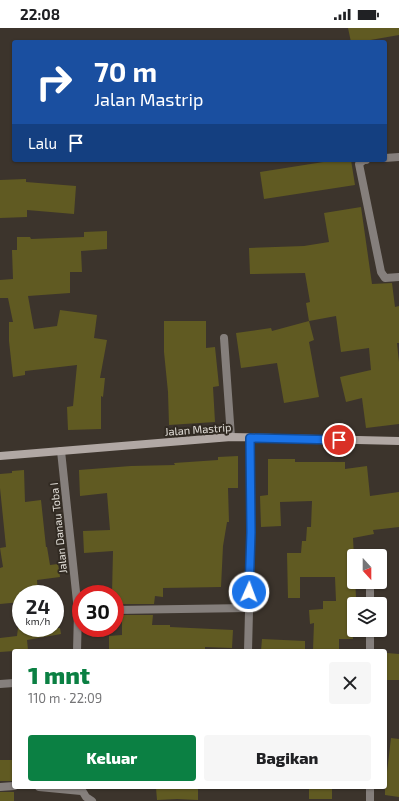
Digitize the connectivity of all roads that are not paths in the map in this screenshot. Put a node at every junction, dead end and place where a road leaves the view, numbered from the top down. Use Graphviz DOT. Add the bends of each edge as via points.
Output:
graph roads {
  1 [pos="399,157"];
  2 [pos="387,158"];
  3 [pos="362,162"];
  4 [pos="399,277"];
  5 [pos="224,338"];
  6 [pos="231,437"];
  7 [pos="250,438"];
  8 [pos="399,442"];
  9 [pos="61,451"];
  10 [pos="0,456"];
  11 [pos="77,585"];
  12 [pos="248,608"];
  13 [pos="124,610"];
  14 [pos="78,637"];
  15 [pos="370,637"];
  16 [pos="77,649"];
  17 [pos="248,649"];
  18 [pos="370,649"];
  19 [pos="0,684"];
  20 [pos="12,684"];
  21 [pos="12,786"];
  22 [pos="0,787"];
  23 [pos="81,789"];
  24 [pos="370,789"];
  25 [pos="92,801"];
  26 [pos="370,801"];
  1 -- 2 [label="street"];
  3 -- 4 [label="street" via="359,164 381,272 385,278"];
  5 -- 6 [label="street"];
  6 -- 7 [label="main road, Jalan Mastrip"];
  6 -- 9 [label="main road, Jalan Mastrip"];
  7 -- 8 [label="main road, Jalan Mastrip"];
  7 -- 12 [label="street" via="251,532"];
  9 -- 10 [label="main road, Jalan Mastrip"];
  9 -- 11 [label="street, Jalan Danau Toba I"];
  12 -- 13 [label="street"];
  12 -- 17 [label="street"];
  14 -- 16 [label="street, Jalan Danau Toba I"];
  15 -- 18 [label="street"];
  19 -- 20 [label="street"];
  21 -- 22 [label="street"];
  23 -- 25 [label="street"];
  24 -- 26 [label="street"];
}
